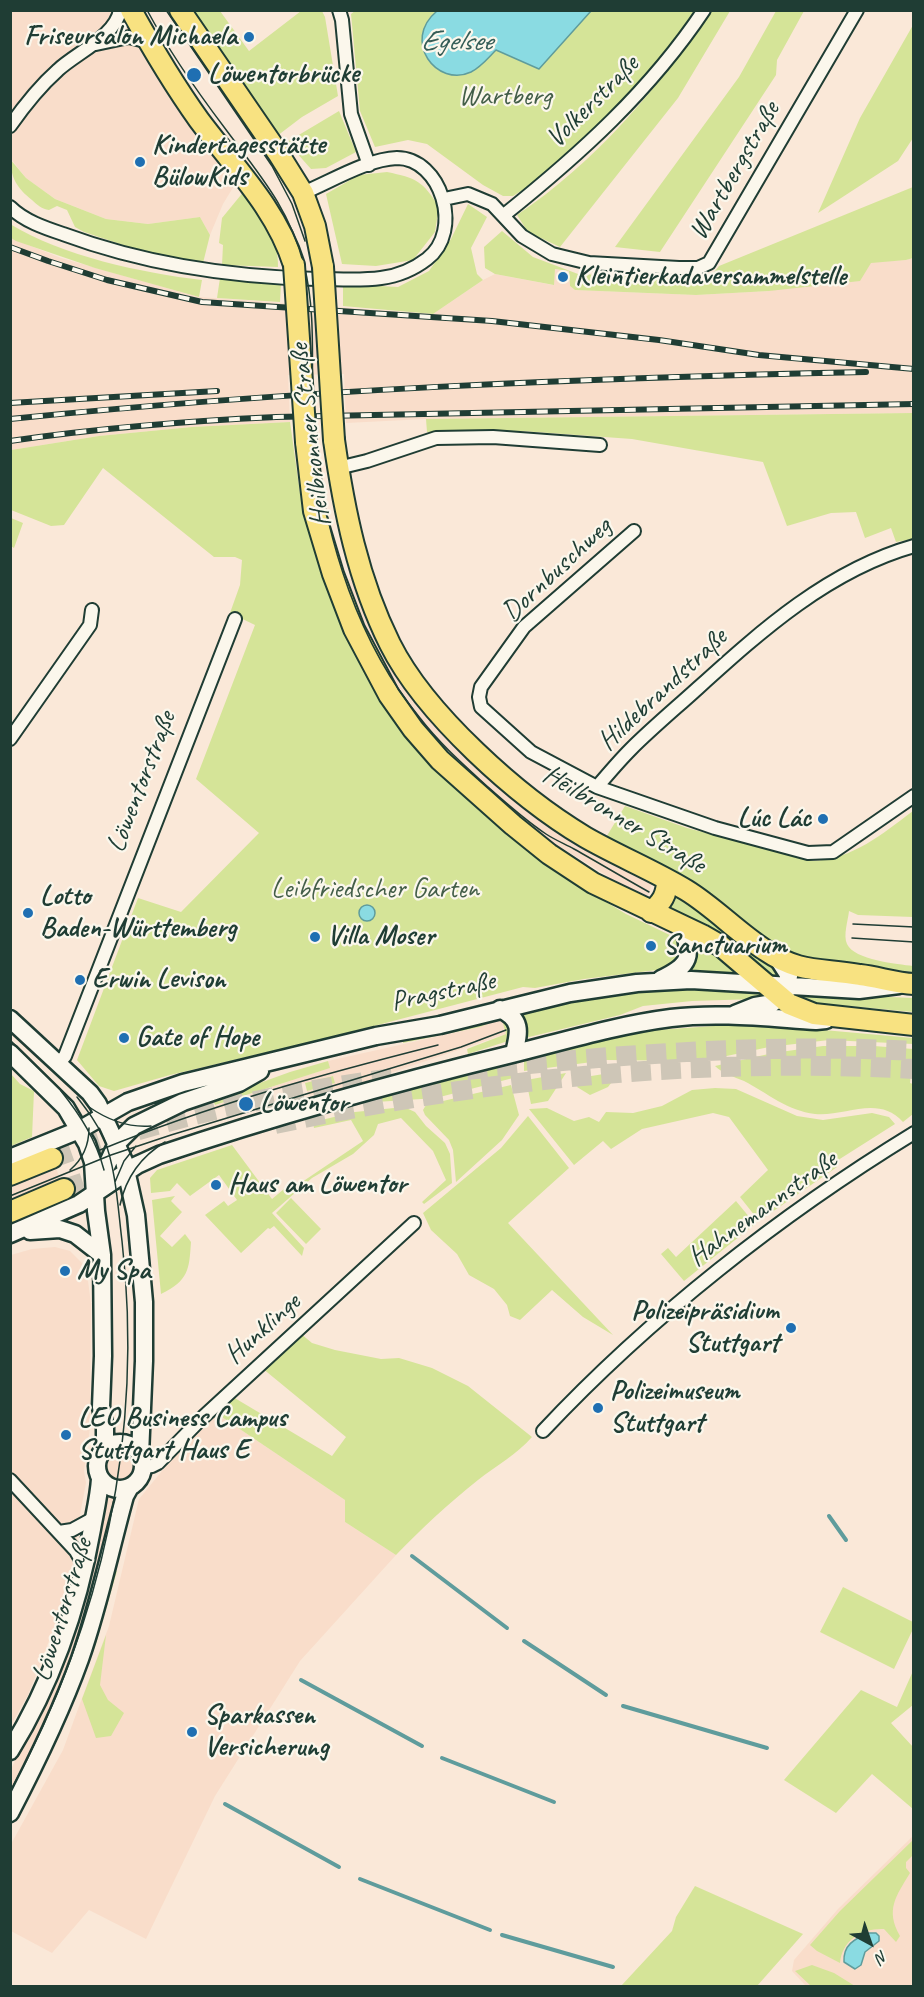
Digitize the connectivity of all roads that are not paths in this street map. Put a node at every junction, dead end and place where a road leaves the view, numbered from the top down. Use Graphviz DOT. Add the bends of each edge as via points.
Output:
graph roads {
  1 [pos="120,10"];
  2 [pos="131,10"];
  3 [pos="180,10"];
  4 [pos="339,10"];
  5 [pos="704,10"];
  6 [pos="856,10"];
  7 [pos="149,42"];
  8 [pos="92,45"];
  9 [pos="10,126"];
  10 [pos="369,165"];
  11 [pos="303,193"];
  12 [pos="444,199"];
  13 [pos="10,207"];
  14 [pos="504,215"];
  15 [pos="600,445"];
  16 [pos="338,468"];
  17 [pos="634,531"];
  18 [pos="914,546"];
  19 [pos="92,610"];
  20 [pos="236,617"];
  21 [pos="10,740"];
  22 [pos="597,787"];
  23 [pos="914,796"];
  24 [pos="667,880"];
  25 [pos="651,912"];
  26 [pos="682,926"];
  27 [pos="778,958"];
  28 [pos="659,981"];
  29 [pos="764,984"];
  30 [pos="910,984"];
  31 [pos="784,992"];
  32 [pos="500,1009"];
  33 [pos="728,1016"];
  34 [pos="839,1017"];
  35 [pos="10,1020"];
  36 [pos="914,1025"];
  37 [pos="10,1053"];
  38 [pos="514,1053"];
  39 [pos="275,1062"];
  40 [pos="59,1063"];
  41 [pos="104,1117"];
  42 [pos="79,1130"];
  43 [pos="914,1133"];
  44 [pos="117,1148"];
  45 [pos="10,1158"];
  46 [pos="52,1158"];
  47 [pos="146,1160"];
  48 [pos="128,1172"];
  49 [pos="10,1175"];
  50 [pos="64,1189"];
  51 [pos="95,1194"];
  52 [pos="10,1212"];
  53 [pos="414,1223"];
  54 [pos="13,1233"];
  55 [pos="102,1255"];
  56 [pos="543,1431"];
  57 [pos="105,1448"];
  58 [pos="142,1461"];
  59 [pos="100,1479"];
  60 [pos="10,1480"];
  61 [pos="130,1487"];
  62 [pos="94,1518"];
  63 [pos="59,1532"];
  64 [pos="85,1567"];
  65 [pos="10,1752"];
  66 [pos="10,1813"];
  1 -- 8 [label="street" via="119,19"];
  2 -- 7 [label="main road, Heilbronner Straße"];
  3 -- 11 [label="main road, Heilbronner Straße"];
  4 -- 10 [label="street" via="351,114"];
  5 -- 14 [label="street, Volkerstraße" via="681,45 618,116"];
  6 -- 14 [label="street, Wartbergstraße" via="709,263 698,268 679,268 589,263 552,254 522,236"];
  7 -- 8 [label="street" via="129,37"];
  7 -- 25 [label="main road, Heilbronner Straße, bridge" via="198,118 272,214 286,241 294,265 312,505 354,629 389,696 440,760 513,825 593,883"];
  8 -- 9 [label="street" via="59,68"];
  10 -- 11 [label="street"];
  10 -- 12 [label="street" via="398,158 412,161 435,183"];
  11 -- 16 [label="main road, Heilbronner Straße, bridge" via="323,267"];
  12 -- 13 [label="street" via="444,232 429,258 402,273 349,279 262,277 183,266 83,242 34,223"];
  12 -- 14 [label="street, Wartbergstraße" via="468,194 492,204"];
  15 -- 16 [label="street" via="493,437 436,438"];
  16 -- 24 [label="main road, Heilbronner Straße" via="359,568 380,621 403,667 432,705 518,789 584,836"];
  17 -- 22 [label="street, Dornbuschweg" via="524,627 478,697 490,717 531,752"];
  18 -- 22 [label="street, Hildebrandstraße" via="850,571 808,596 629,750"];
  19 -- 21 [label="street" via="90,625"];
  20 -- 40 [label="street, Löwentorstraße"];
  22 -- 23 [label="street, Hildebrandstraße" via="715,828 808,853 833,852"];
  24 -- 25 [label="main road" via="667,892"];
  24 -- 27 [label="main road, Heilbronner Straße"];
  25 -- 26 [label="main road, Heilbronner Straße"];
  26 -- 28 [label="main road" via="690,951 688,959 675,973"];
  26 -- 29 [label="main road, Heilbronner Straße" via="721,946"];
  27 -- 30 [label="main road, Heilbronner Straße" via="813,971 858,974"];
  27 -- 31 [label="main road" via="787,970"];
  28 -- 29 [label="main road, Pragstraße"];
  28 -- 32 [label="main road, Pragstraße" via="604,986"];
  29 -- 31 [label="main road, Heilbronner Straße"];
  30 -- 31 [label="main road"];
  31 -- 33 [label="main road" via="773,1004"];
  31 -- 34 [label="main road, Heilbronner Straße" via="806,1012"];
  32 -- 38 [label="main road" via="516,1022 519,1032"];
  32 -- 39 [label="main road, Pragstraße"];
  33 -- 34 [label="main road" via="816,1022"];
  33 -- 38 [label="main road" via="641,1023"];
  34 -- 36 [label="main road, Heilbronner Straße"];
  35 -- 40 [label="main road"];
  37 -- 42 [label="main road, Löwentorstraße" via="66,1108"];
  38 -- 47 [label="main road" via="334,1101"];
  39 -- 41 [label="main road, Pragstraße" via="167,1088 128,1102"];
  39 -- 44 [label="main road" via="239,1083 148,1118 134,1126"];
  40 -- 41 [label="main road" via="90,1093"];
  41 -- 42 [label="main road, Pragstraße"];
  41 -- 44 [label="main road"];
  42 -- 44 [label="main road"];
  42 -- 45 [label="main road, Pragstraße"];
  42 -- 51 [label="main road, Löwentorstraße" via="93,1162"];
  43 -- 56 [label="street, Hahnemannstraße" via="790,1216 688,1295 588,1384"];
  44 -- 47 [label="main road"];
  44 -- 48 [label="main road"];
  44 -- 51 [label="main road"];
  46 -- 49 [label="main road"];
  47 -- 48 [label="main road"];
  48 -- 51 [label="main road"];
  48 -- 58 [label="main road" via="144,1302"];
  50 -- 52 [label="main road"];
  51 -- 54 [label="main road"];
  51 -- 55 [label="main road, Löwentorstraße"];
  53 -- 58 [label="street, Hunklinge" via="158,1462 152,1466"];
  54 -- 55 [label="main road" via="60,1229 75,1234"];
  55 -- 57 [label="main road, Löwentorstraße" via="101,1407"];
  57 -- 58 [label="main road" via="123,1443 133,1447"];
  57 -- 59 [label="main road, Löwentorstraße" via="96,1462"];
  58 -- 61 [label="main road, Löwentorstraße" via="141,1475"];
  59 -- 61 [label="main road" via="116,1489"];
  59 -- 62 [label="main road, Löwentorstraße"];
  60 -- 63 [label="street"];
  61 -- 66 [label="main road, Löwentorstraße" via="80,1658"];
  62 -- 63 [label="street"];
  62 -- 64 [label="main road, Löwentorstraße"];
  63 -- 64 [label="street"];
  64 -- 65 [label="main road, Löwentorstraße" via="44,1689"];
}
